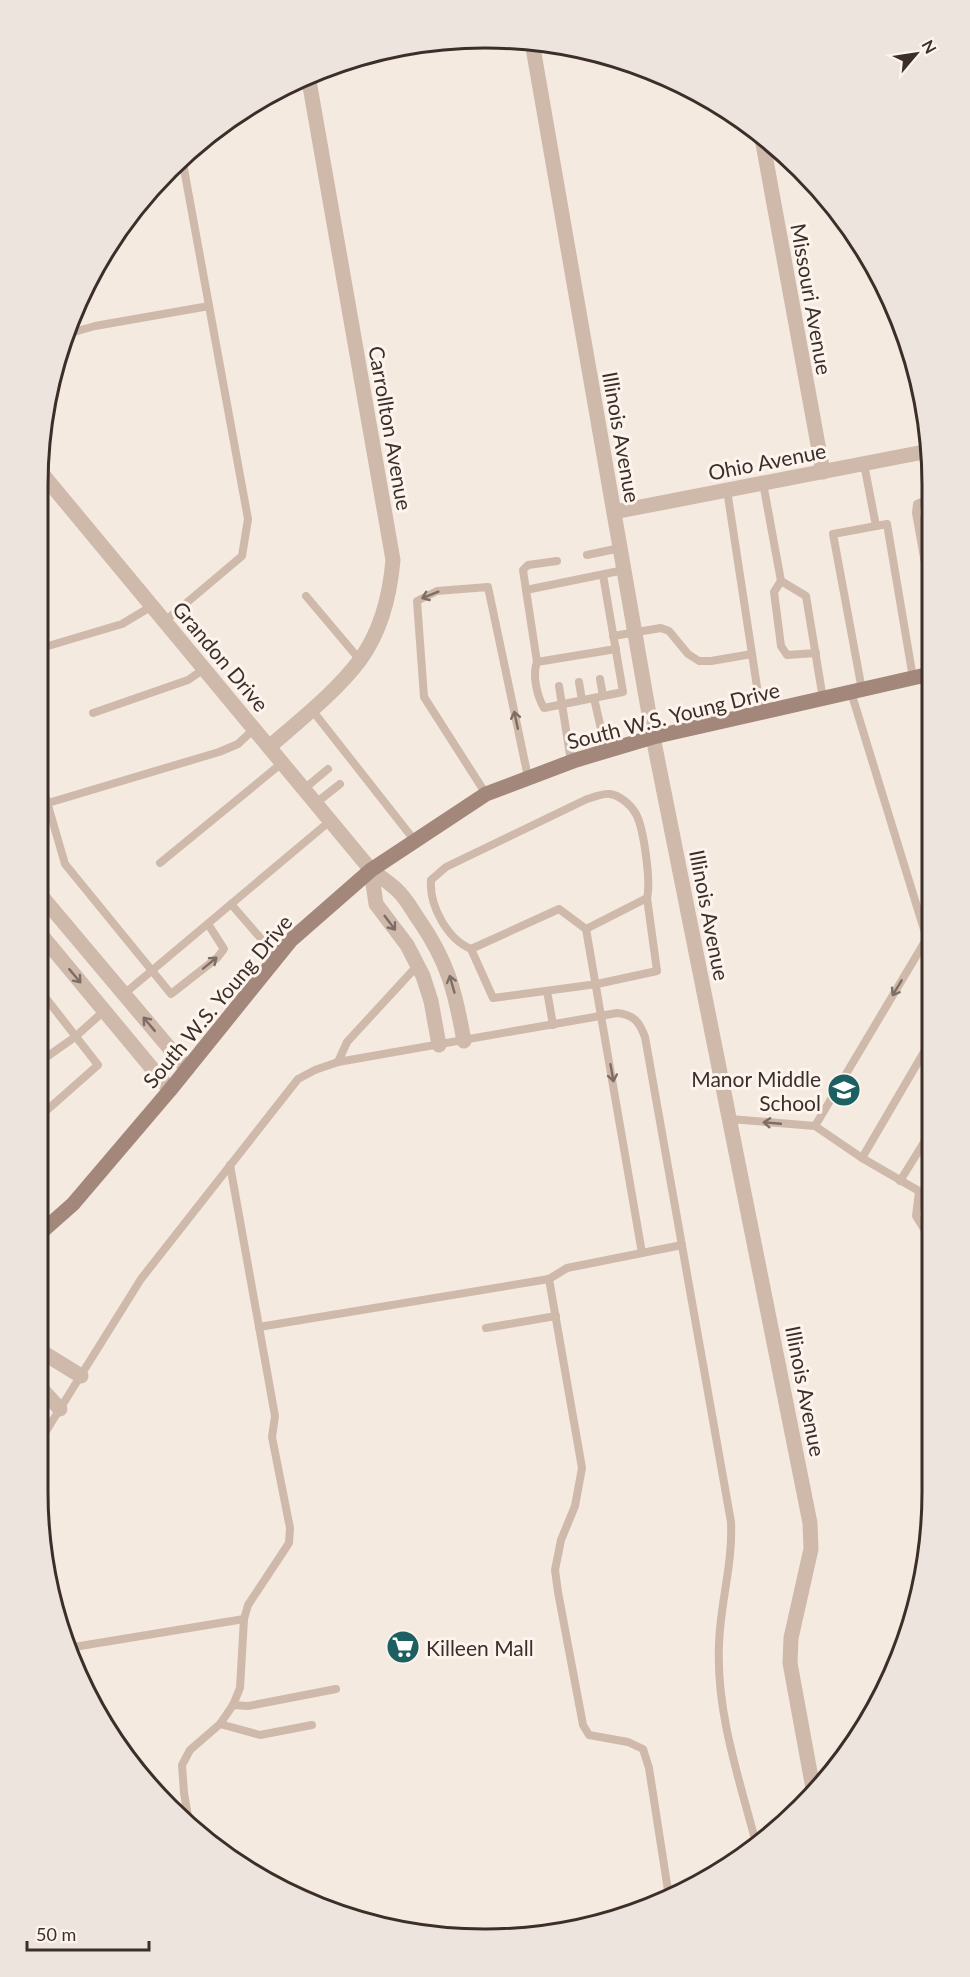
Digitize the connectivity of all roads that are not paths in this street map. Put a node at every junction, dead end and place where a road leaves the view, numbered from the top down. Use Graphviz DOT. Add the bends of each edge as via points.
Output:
graph roads {
  1 [pos="534,51"];
  2 [pos="310,85"];
  3 [pos="764,148"];
  4 [pos="184,168"];
  5 [pos="209,306"];
  6 [pos="76,331"];
  7 [pos="921,453"];
  8 [pos="864,464"];
  9 [pos="823,471"];
  10 [pos="48,481"];
  11 [pos="763,483"];
  12 [pos="727,490"];
  13 [pos="922,502"];
  14 [pos="614,512"];
  15 [pos="876,526"];
  16 [pos="922,538"];
  17 [pos="620,548"];
  18 [pos="587,555"];
  19 [pos="556,561"];
  20 [pos="624,570"];
  21 [pos="603,574"];
  22 [pos="781,581"];
  23 [pos="525,590"];
  24 [pos="306,596"];
  25 [pos="152,606"];
  26 [pos="165,621"];
  27 [pos="635,632"];
  28 [pos="613,636"];
  29 [pos="48,646"];
  30 [pos="616,649"];
  31 [pos="816,652"];
  32 [pos="752,654"];
  33 [pos="360,660"];
  34 [pos="537,662"];
  35 [pos="204,669"];
  36 [pos="922,676"];
  37 [pos="913,678"];
  38 [pos="600,679"];
  39 [pos="579,682"];
  40 [pos="559,686"];
  41 [pos="856,691"];
  42 [pos="599,697"];
  43 [pos="823,699"];
  44 [pos="582,700"];
  45 [pos="561,704"];
  46 [pos="311,709"];
  47 [pos="762,712"];
  48 [pos="93,713"];
  49 [pos="254,729"];
  50 [pos="653,737"];
  51 [pos="269,747"];
  52 [pos="606,751"];
  53 [pos="571,761"];
  54 [pos="282,763"];
  55 [pos="328,769"];
  56 [pos="528,777"];
  57 [pos="340,784"];
  58 [pos="303,789"];
  59 [pos="486,794"];
  60 [pos="48,803"];
  61 [pos="316,803"];
  62 [pos="48,806"];
  63 [pos="330,821"];
  64 [pos="415,841"];
  65 [pos="160,863"];
  66 [pos="371,870"];
  67 [pos="647,898"];
  68 [pos="48,904"];
  69 [pos="231,904"];
  70 [pos="922,915"];
  71 [pos="208,924"];
  72 [pos="586,929"];
  73 [pos="48,947"];
  74 [pos="471,949"];
  75 [pos="922,950"];
  76 [pos="277,957"];
  77 [pos="417,966"];
  78 [pos="152,971"];
  79 [pos="597,984"];
  80 [pos="547,991"];
  81 [pos="124,994"];
  82 [pos="48,1001"];
  83 [pos="104,1011"];
  84 [pos="602,1016"];
  85 [pos="553,1025"];
  86 [pos="75,1036"];
  87 [pos="464,1041"];
  88 [pos="439,1046"];
  89 [pos="922,1055"];
  90 [pos="48,1056"];
  91 [pos="338,1062"];
  92 [pos="187,1069"];
  93 [pos="170,1090"];
  94 [pos="48,1109"];
  95 [pos="730,1119"];
  96 [pos="814,1126"];
  97 [pos="922,1146"];
  98 [pos="862,1158"];
  99 [pos="230,1165"];
  100 [pos="900,1181"];
  101 [pos="919,1192"];
  102 [pos="922,1193"];
  103 [pos="48,1226"];
  104 [pos="922,1226"];
  105 [pos="682,1245"];
  106 [pos="642,1253"];
  107 [pos="549,1279"];
  108 [pos="556,1316"];
  109 [pos="259,1327"];
  110 [pos="486,1328"];
  111 [pos="48,1356"];
  112 [pos="81,1376"];
  113 [pos="48,1396"];
  114 [pos="60,1409"];
  115 [pos="48,1428"];
  116 [pos="244,1619"];
  117 [pos="76,1647"];
  118 [pos="336,1689"];
  119 [pos="232,1705"];
  120 [pos="220,1724"];
  121 [pos="312,1725"];
  122 [pos="812,1782"];
  123 [pos="187,1812"];
  124 [pos="754,1836"];
  125 [pos="668,1889"];
  1 -- 14 [label="street, Illinois Avenue"];
  2 -- 33 [label="street, Carrollton Avenue" via="393,560 383,613"];
  3 -- 9 [label="street, Missouri Avenue"];
  4 -- 5 [label="lane"];
  5 -- 6 [label="lane"];
  5 -- 26 [label="lane" via="248,519 242,556"];
  7 -- 8 [label="street, Ohio Avenue"];
  8 -- 9 [label="street, Ohio Avenue"];
  8 -- 15 [label="lane"];
  9 -- 11 [label="street, Ohio Avenue"];
  10 -- 25 [label="street, Grandon Drive"];
  11 -- 12 [label="street, Ohio Avenue"];
  11 -- 22 [label="lane"];
  12 -- 14 [label="street, Ohio Avenue"];
  12 -- 32 [label="lane"];
  13 -- 16 [label="lane" via="916,504"];
  14 -- 17 [label="street, Illinois Avenue"];
  15 -- 37 [label="lane" via="887,524"];
  15 -- 41 [label="lane" via="833,534"];
  17 -- 18 [label="lane"];
  17 -- 20 [label="street, Illinois Avenue"];
  19 -- 23 [label="lane" via="528,566 524,570"];
  20 -- 21 [label="lane"];
  20 -- 27 [label="street, Illinois Avenue"];
  21 -- 23 [label="lane"];
  21 -- 28 [label="lane"];
  22 -- 31 [label="lane" via="806,596"];
  22 -- 31 [label="lane" via="774,592 782,646 787,655"];
  23 -- 34 [label="lane"];
  24 -- 33 [label="lane"];
  25 -- 26 [label="street, Grandon Drive"];
  25 -- 29 [label="lane" via="122,624"];
  26 -- 35 [label="street, Grandon Drive"];
  27 -- 28 [label="lane"];
  27 -- 32 [label="lane" via="661,628 669,631 699,661"];
  27 -- 50 [label="street, Illinois Avenue"];
  28 -- 30 [label="lane"];
  30 -- 34 [label="lane" via="556,664"];
  30 -- 42 [label="lane" via="623,692"];
  31 -- 43 [label="lane"];
  32 -- 47 [label="lane"];
  33 -- 46 [label="street, Carrollton Avenue"];
  34 -- 45 [label="lane" via="534,669 544,708"];
  35 -- 48 [label="lane" via="188,680"];
  35 -- 49 [label="street, Grandon Drive"];
  36 -- 37 [label="main road, South W.S. Young Drive"];
  37 -- 41 [label="main road, South W.S. Young Drive"];
  38 -- 42 [label="lane"];
  39 -- 44 [label="lane"];
  40 -- 45 [label="lane"];
  41 -- 43 [label="main road, South W.S. Young Drive"];
  41 -- 70 [label="lane"];
  42 -- 44 [label="lane"];
  42 -- 52 [label="lane"];
  43 -- 47 [label="main road, South W.S. Young Drive"];
  44 -- 45 [label="lane"];
  45 -- 53 [label="lane"];
  46 -- 51 [label="street, Carrollton Avenue"];
  46 -- 64 [label="lane" via="356,772"];
  47 -- 50 [label="main road, South W.S. Young Drive"];
  49 -- 51 [label="street, Grandon Drive"];
  49 -- 60 [label="lane" via="238,744 219,753"];
  50 -- 52 [label="main road, South W.S. Young Drive"];
  50 -- 95 [label="street, Illinois Avenue"];
  51 -- 54 [label="street, Grandon Drive"];
  52 -- 53 [label="main road, South W.S. Young Drive"];
  53 -- 56 [label="main road, South W.S. Young Drive"];
  54 -- 58 [label="street, Grandon Drive"];
  54 -- 65 [label="lane"];
  55 -- 58 [label="lane"];
  56 -- 59 [label="main road, South W.S. Young Drive"];
  56 -- 59 [label="lane, one-way" via="488,587 437,591 417,601 424,697"];
  57 -- 61 [label="lane"];
  58 -- 61 [label="street, Grandon Drive"];
  59 -- 64 [label="main road, South W.S. Young Drive"];
  61 -- 63 [label="street, Grandon Drive"];
  62 -- 78 [label="lane" via="65,864"];
  63 -- 66 [label="street, Grandon Drive"];
  63 -- 69 [label="lane"];
  64 -- 66 [label="main road, South W.S. Young Drive"];
  66 -- 76 [label="main road, South W.S. Young Drive"];
  66 -- 77 [label="street, one-way" via="376,904"];
  87 -- 66 [label="street, Grandon Drive, one-way" via="458,1006 435,943 398,891"];
  67 -- 72 [label="lane"];
  67 -- 74 [label="lane" via="650,888 637,815 624,800 609,794 587,799 446,867 431,880 431,897 450,935"];
  67 -- 79 [label="lane" via="657,971"];
  68 -- 81 [label="street"];
  69 -- 71 [label="lane"];
  69 -- 76 [label="lane"];
  71 -- 78 [label="lane"];
  78 -- 71 [label="lane, one-way" via="171,994 217,958 224,949"];
  72 -- 74 [label="lane" via="559,909"];
  72 -- 79 [label="lane"];
  73 -- 83 [label="street, one-way"];
  74 -- 80 [label="lane" via="493,998"];
  75 -- 96 [label="lane, one-way"];
  76 -- 92 [label="main road, South W.S. Young Drive"];
  77 -- 88 [label="street" via="430,1001"];
  77 -- 91 [label="lane" via="347,1042"];
  78 -- 81 [label="lane"];
  79 -- 80 [label="lane"];
  79 -- 84 [label="lane"];
  80 -- 85 [label="lane"];
  81 -- 83 [label="street"];
  92 -- 81 [label="street, one-way"];
  82 -- 86 [label="lane"];
  83 -- 86 [label="lane"];
  83 -- 93 [label="street"];
  84 -- 85 [label="lane"];
  84 -- 105 [label="lane" via="617,1013 634,1017 642,1030"];
  84 -- 106 [label="lane, one-way"];
  85 -- 87 [label="lane"];
  86 -- 90 [label="lane"];
  86 -- 94 [label="lane" via="98,1065"];
  87 -- 88 [label="lane"];
  88 -- 91 [label="lane"];
  89 -- 98 [label="lane"];
  91 -- 99 [label="lane" via="298,1079"];
  92 -- 93 [label="main road, South W.S. Young Drive"];
  93 -- 103 [label="main road, South W.S. Young Drive" via="73,1204"];
  96 -- 95 [label="lane, one-way"];
  95 -- 122 [label="street, Illinois Avenue" via="810,1523 811,1550 791,1638 790,1663"];
  96 -- 98 [label="lane"];
  97 -- 100 [label="lane"];
  98 -- 100 [label="lane"];
  99 -- 109 [label="lane"];
  99 -- 112 [label="lane" via="141,1279"];
  100 -- 101 [label="lane"];
  101 -- 102 [label="lane"];
  101 -- 104 [label="lane" via="916,1216"];
  105 -- 106 [label="lane"];
  105 -- 124 [label="lane" via="731,1522 732,1549 718,1643 719,1686"];
  106 -- 107 [label="lane" via="567,1268"];
  107 -- 108 [label="lane"];
  107 -- 109 [label="lane"];
  108 -- 110 [label="lane"];
  108 -- 125 [label="lane" via="582,1468 555,1570 583,1725 589,1736 628,1742 643,1749"];
  109 -- 116 [label="lane" via="275,1416 272,1437 290,1528 289,1544 248,1605"];
  111 -- 112 [label="street"];
  112 -- 114 [label="lane"];
  113 -- 114 [label="street"];
  114 -- 115 [label="lane"];
  116 -- 117 [label="lane"];
  116 -- 119 [label="lane" via="240,1688"];
  118 -- 119 [label="lane" via="248,1706"];
  119 -- 120 [label="lane"];
  120 -- 121 [label="lane" via="260,1736"];
  120 -- 123 [label="lane" via="190,1750 182,1765"];
}
